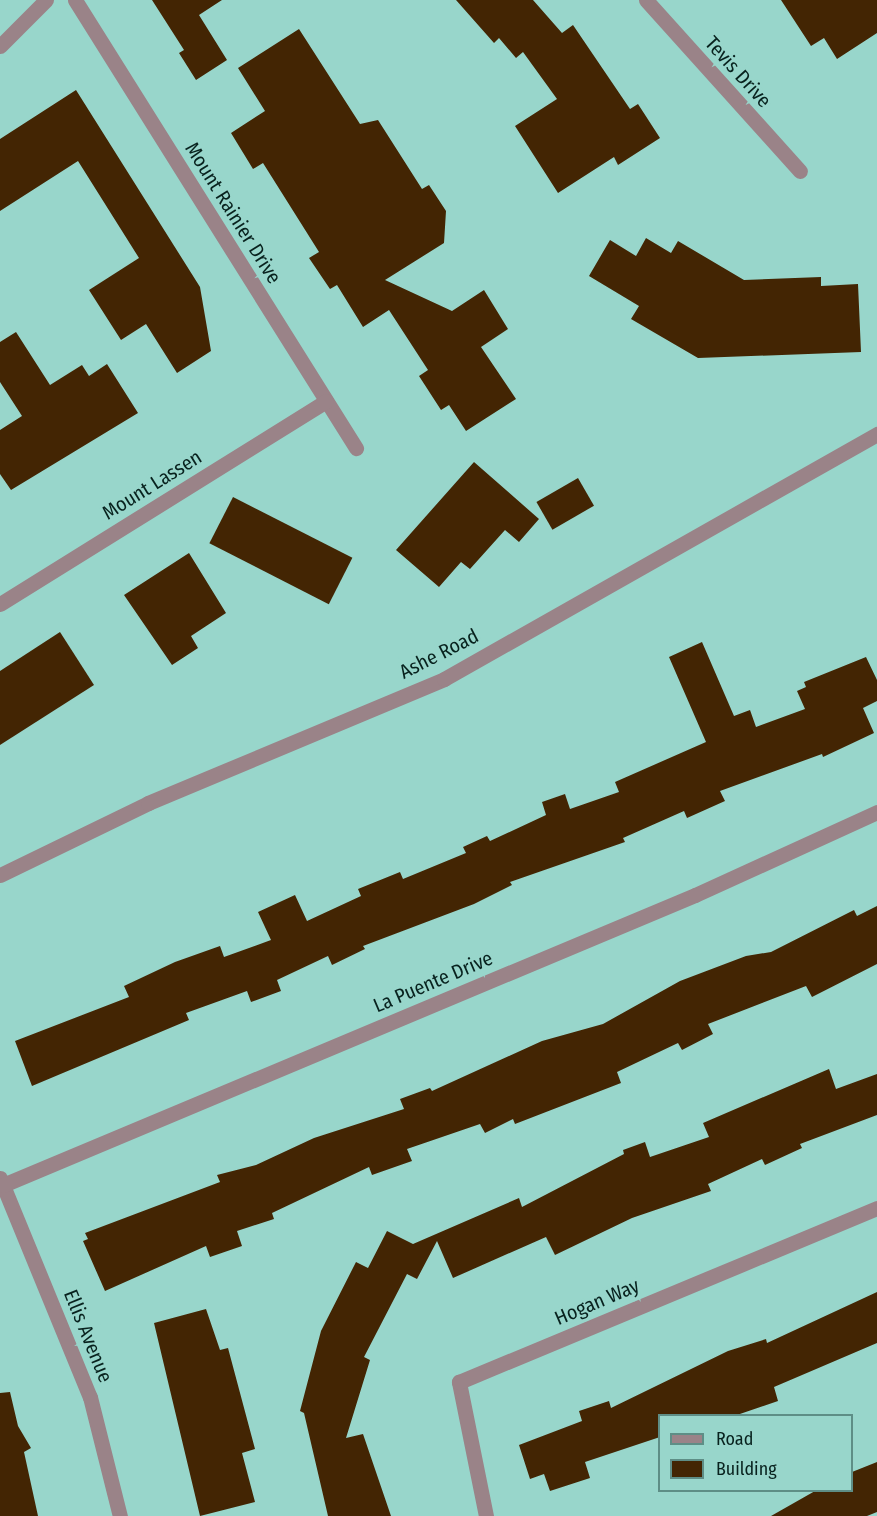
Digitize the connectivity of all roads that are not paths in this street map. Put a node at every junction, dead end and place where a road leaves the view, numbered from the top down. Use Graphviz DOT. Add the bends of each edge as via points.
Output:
graph roads {
  1 [pos="46,0"];
  2 [pos="75,0"];
  3 [pos="646,0"];
  4 [pos="0,46"];
  5 [pos="800,171"];
  6 [pos="326,400"];
  7 [pos="877,434"];
  8 [pos="356,448"];
  9 [pos="0,604"];
  10 [pos="877,812"];
  11 [pos="0,875"];
  12 [pos="2,1181"];
  13 [pos="877,1208"];
  14 [pos="120,1516"];
  15 [pos="486,1516"];
  1 -- 4 [label="street"];
  2 -- 6 [label="street, Mount Rainier Drive"];
  3 -- 5 [label="street, Tevis Drive"];
  6 -- 8 [label="street, Mount Rainier Drive"];
  6 -- 9 [label="street, Mount Lassen"];
  7 -- 11 [label="street, Ashe Road" via="444,679 148,803"];
  10 -- 12 [label="street, La Puente Drive" via="695,895"];
  12 -- 14 [label="street, Ellis Avenue" via="90,1397"];
  13 -- 15 [label="street, Hogan Way" via="459,1382"];
}
